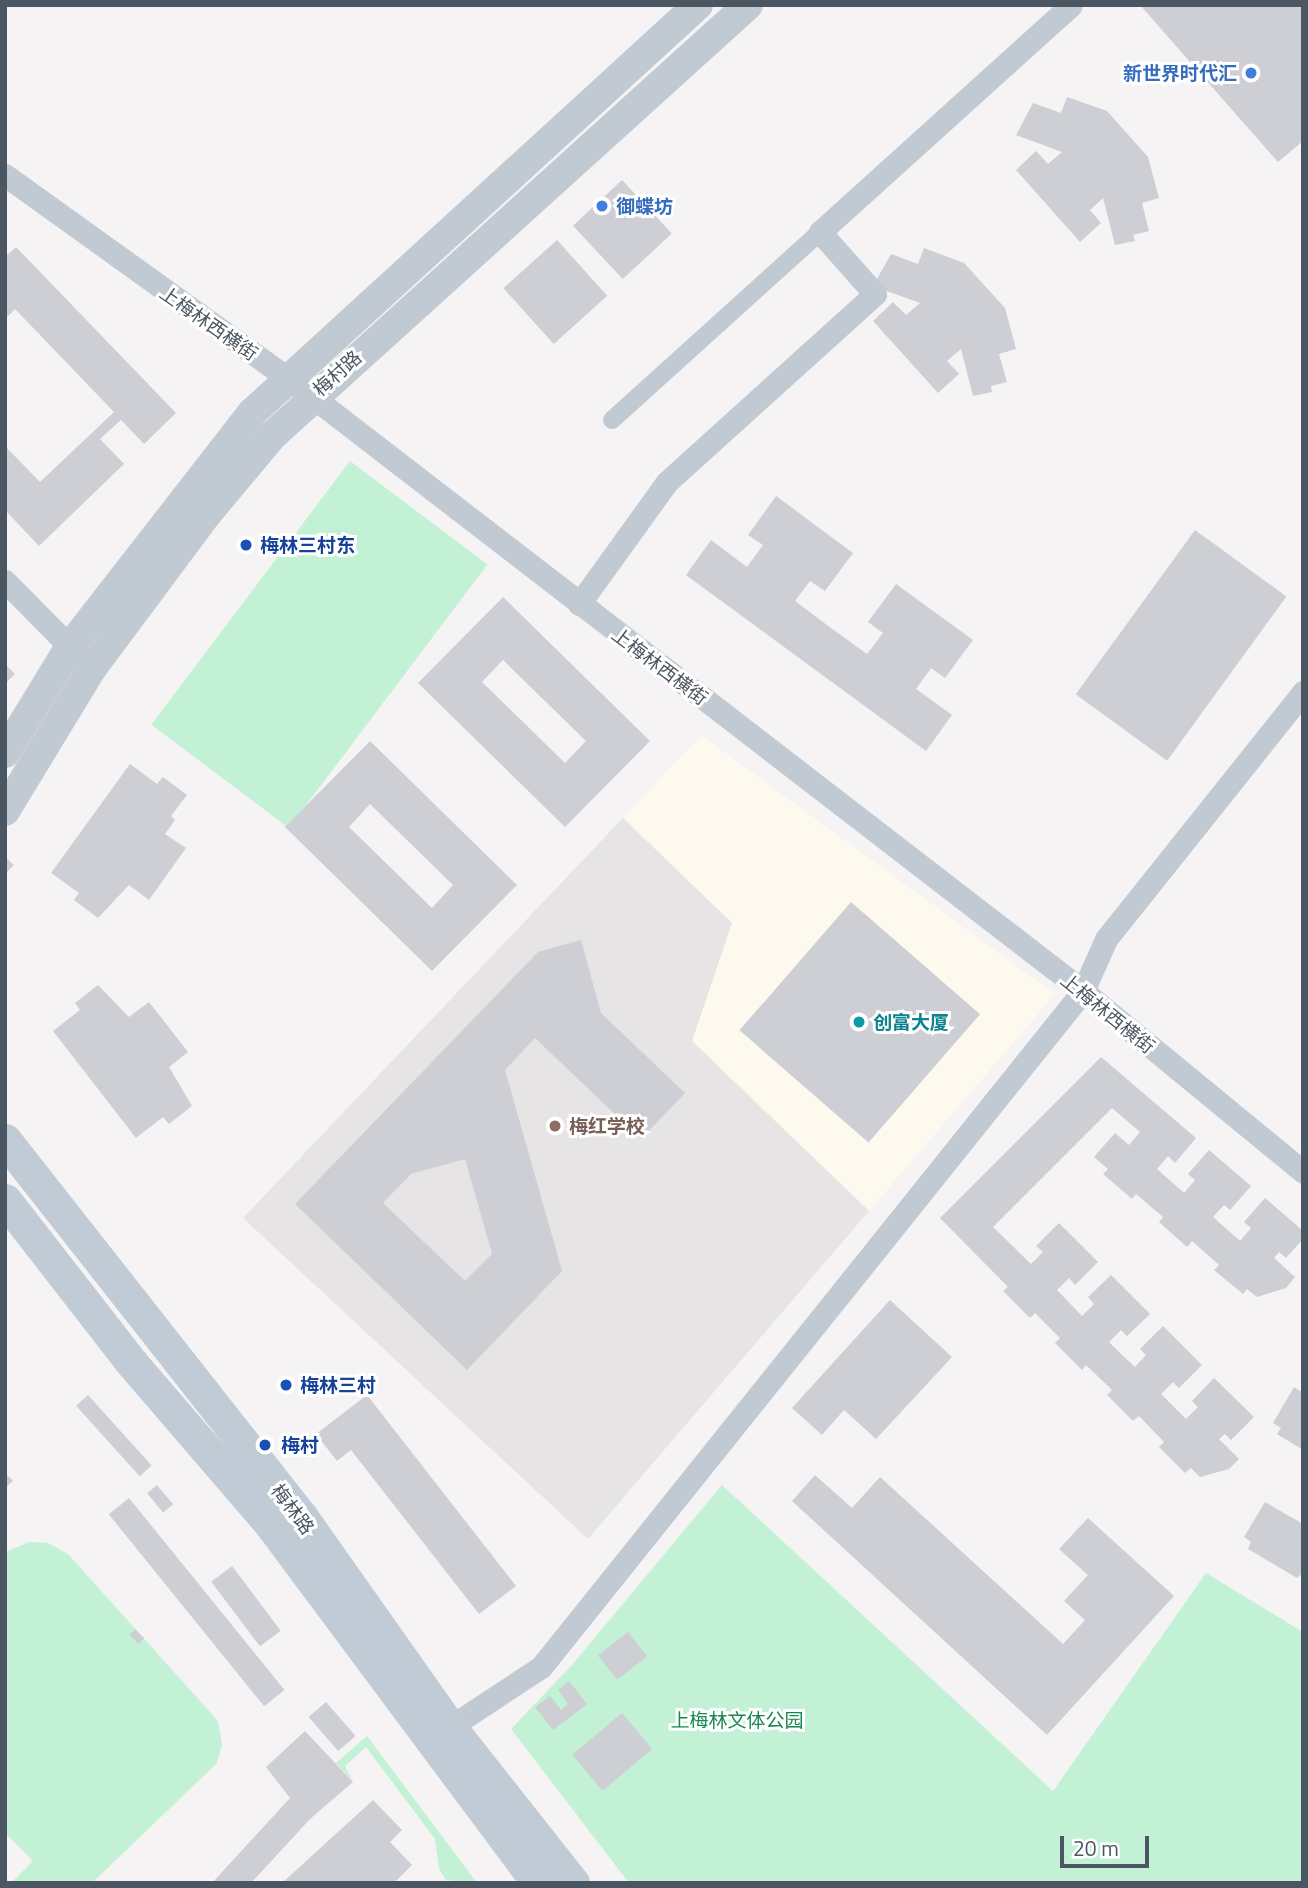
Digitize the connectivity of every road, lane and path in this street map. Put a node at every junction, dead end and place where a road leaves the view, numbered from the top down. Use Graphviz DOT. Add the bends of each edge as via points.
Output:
graph roads {
  1 [pos="698,5"];
  2 [pos="748,5"];
  3 [pos="1072,5"];
  4 [pos="5,175"];
  5 [pos="820,232"];
  6 [pos="288,378"];
  7 [pos="311,396"];
  8 [pos="612,420"];
  9 [pos="5,581"];
  10 [pos="579,604"];
  11 [pos="69,648"];
  12 [pos="92,668"];
  13 [pos="1303,692"];
  14 [pos="5,753"];
  15 [pos="5,811"];
  16 [pos="1083,991"];
  17 [pos="5,1140"];
  18 [pos="1303,1172"];
  19 [pos="5,1200"];
  20 [pos="450,1727"];
  21 [pos="538,1883"];
  22 [pos="573,1883"];
  1 -- 6 [label="street, 梅村路"];
  2 -- 7 [label="street, 梅村路"];
  3 -- 5 [label="street"];
  4 -- 6 [label="street, 上梅林西横街"];
  5 -- 8 [label="street"];
  5 -- 10 [label="street" via="875,294 667,482"];
  6 -- 7 [label="street, 上梅林西横街"];
  6 -- 11 [label="street, 梅村路" via="253,412"];
  7 -- 10 [label="street, 上梅林西横街"];
  7 -- 12 [label="street, 梅村路" via="206,515"];
  9 -- 11 [label="street"];
  10 -- 16 [label="street, 上梅林西横街"];
  11 -- 12 [label="street"];
  11 -- 14 [label="street, 梅村路"];
  12 -- 15 [label="street, 梅村路"];
  13 -- 16 [label="street" via="1106,939"];
  16 -- 18 [label="street, 上梅林西横街"];
  16 -- 20 [label="street" via="541,1667"];
  17 -- 20 [label="main road, 梅林路" via="301,1516"];
  19 -- 21 [label="main road, 梅林路" via="131,1362 271,1525"];
  20 -- 22 [label="main road, 梅林路"];
}
